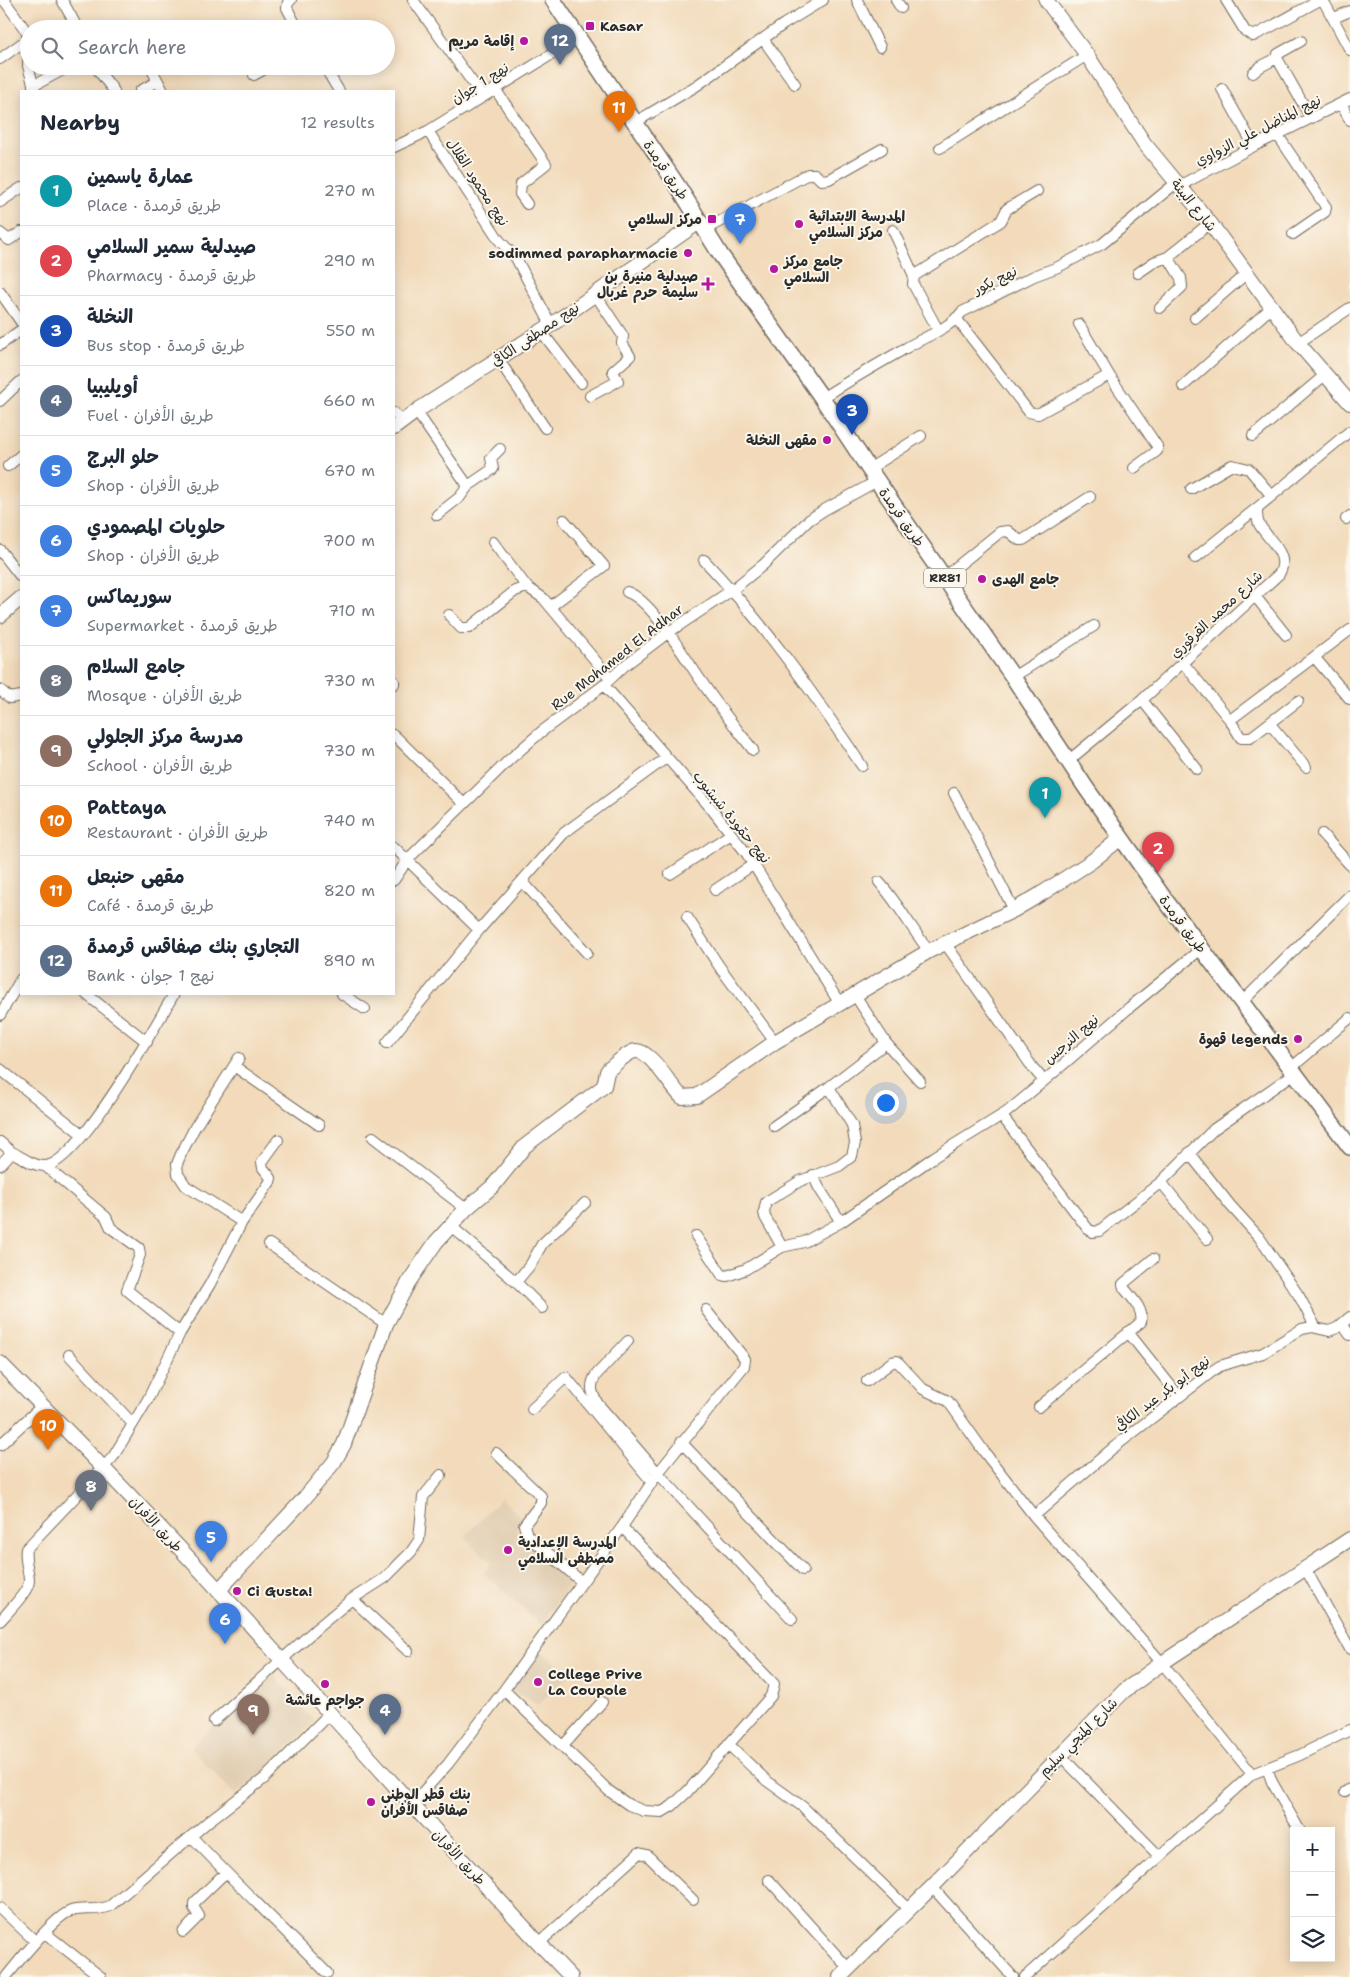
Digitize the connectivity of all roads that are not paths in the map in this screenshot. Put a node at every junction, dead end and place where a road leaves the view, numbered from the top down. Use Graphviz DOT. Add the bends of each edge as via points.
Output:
graph roads {
  1 [pos="4,0"];
  2 [pos="62,0"];
  3 [pos="291,0"];
  4 [pos="413,0"];
  5 [pos="552,0"];
  6 [pos="823,0"];
  7 [pos="856,0"];
  8 [pos="1046,0"];
  9 [pos="1226,0"];
  10 [pos="1322,0"];
  11 [pos="1350,11"];
  12 [pos="1334,18"];
  13 [pos="73,20"];
  14 [pos="293,20"];
  15 [pos="20,23"];
  16 [pos="578,38"];
  17 [pos="763,39"];
  18 [pos="1301,41"];
  19 [pos="20,43"];
  20 [pos="880,47"];
  21 [pos="1350,50"];
  22 [pos="1087,56"];
  23 [pos="1277,58"];
  24 [pos="0,59"];
  25 [pos="1253,74"];
  26 [pos="30,75"];
  27 [pos="56,75"];
  28 [pos="102,75"];
  29 [pos="155,75"];
  30 [pos="330,75"];
  31 [pos="158,81"];
  32 [pos="796,84"];
  33 [pos="34,89"];
  34 [pos="496,89"];
  35 [pos="1222,89"];
  36 [pos="113,90"];
  37 [pos="142,90"];
  38 [pos="162,90"];
  39 [pos="339,90"];
  40 [pos="483,97"];
  41 [pos="1345,101"];
  42 [pos="1311,118"];
  43 [pos="1350,120"];
  44 [pos="634,123"];
  45 [pos="428,131"];
  46 [pos="1278,134"];
  47 [pos="1254,146"];
  48 [pos="395,147"];
  49 [pos="940,148"];
  50 [pos="882,149"];
  51 [pos="1177,184"];
  52 [pos="20,189"];
  53 [pos="1037,191"];
  54 [pos="0,202"];
  55 [pos="527,204"];
  56 [pos="1210,223"];
  57 [pos="702,226"];
  58 [pos="893,230"];
  59 [pos="0,233"];
  60 [pos="20,233"];
  61 [pos="1293,234"];
  62 [pos="1168,257"];
  63 [pos="1138,273"];
  64 [pos="1247,273"];
  65 [pos="914,276"];
  66 [pos="0,292"];
  67 [pos="595,294"];
  68 [pos="1272,307"];
  69 [pos="1160,308"];
  70 [pos="1350,308"];
  71 [pos="956,318"];
  72 [pos="1195,318"];
  73 [pos="20,321"];
  74 [pos="1079,324"];
  75 [pos="546,328"];
  76 [pos="938,330"];
  77 [pos="20,331"];
  78 [pos="1298,343"];
  79 [pos="0,345"];
  80 [pos="498,359"];
  81 [pos="1326,374"];
  82 [pos="1108,375"];
  83 [pos="20,383"];
  84 [pos="581,383"];
  85 [pos="1183,386"];
  86 [pos="590,396"];
  87 [pos="822,398"];
  88 [pos="0,401"];
  89 [pos="1350,404"];
  90 [pos="416,412"];
  91 [pos="396,421"];
  92 [pos="545,428"];
  93 [pos="1350,431"];
  94 [pos="921,436"];
  95 [pos="1254,436"];
  96 [pos="500,449"];
  97 [pos="20,456"];
  98 [pos="8,466"];
  99 [pos="1134,468"];
  100 [pos="873,475"];
  101 [pos="468,486"];
  102 [pos="1191,489"];
  103 [pos="1272,496"];
  104 [pos="1090,497"];
  105 [pos="1257,508"];
  106 [pos="436,515"];
  107 [pos="564,520"];
  108 [pos="493,542"];
  109 [pos="0,550"];
  110 [pos="1195,558"];
  111 [pos="704,560"];
  112 [pos="20,576"];
  113 [pos="944,577"];
  114 [pos="527,587"];
  115 [pos="732,590"];
  116 [pos="626,592"];
  117 [pos="1255,596"];
  118 [pos="20,599"];
  119 [pos="551,606"];
  120 [pos="449,615"];
  121 [pos="0,616"];
  122 [pos="1094,626"];
  123 [pos="1350,630"];
  124 [pos="668,632"];
  125 [pos="1286,636"];
  126 [pos="1315,658"];
  127 [pos="1183,663"];
  128 [pos="1013,677"];
  129 [pos="607,681"];
  130 [pos="0,690"];
  131 [pos="20,696"];
  132 [pos="1350,699"];
  133 [pos="1142,700"];
  134 [pos="1298,700"];
  135 [pos="1230,720"];
  136 [pos="1270,724"];
  137 [pos="395,736"];
  138 [pos="753,750"];
  139 [pos="666,758"];
  140 [pos="1068,761"];
  141 [pos="862,766"];
  142 [pos="1306,768"];
  143 [pos="1197,769"];
  144 [pos="954,793"];
  145 [pos="464,804"];
  146 [pos="731,834"];
  147 [pos="1322,834"];
  148 [pos="1121,838"];
  149 [pos="395,848"];
  150 [pos="408,859"];
  151 [pos="754,864"];
  152 [pos="1350,865"];
  153 [pos="670,874"];
  154 [pos="395,878"];
  155 [pos="522,881"];
  156 [pos="879,882"];
  157 [pos="715,890"];
  158 [pos="1350,895"];
  159 [pos="1014,910"];
  160 [pos="687,917"];
  161 [pos="479,930"];
  162 [pos="945,943"];
  163 [pos="1201,949"];
  164 [pos="929,951"];
  165 [pos="587,953"];
  166 [pos="20,981"];
  167 [pos="87,995"];
  168 [pos="173,995"];
  169 [pos="344,995"];
  170 [pos="855,995"];
  171 [pos="1242,1002"];
  172 [pos="840,1004"];
  173 [pos="365,1009"];
  174 [pos="0,1015"];
  175 [pos="1350,1018"];
  176 [pos="147,1042"];
  177 [pos="775,1042"];
  178 [pos="387,1043"];
  179 [pos="886,1043"];
  180 [pos="0,1069"];
  181 [pos="1293,1070"];
  182 [pos="920,1081"];
  183 [pos="1044,1081"];
  184 [pos="829,1087"];
  185 [pos="1002,1116"];
  186 [pos="319,1124"];
  187 [pos="774,1126"];
  188 [pos="83,1135"];
  189 [pos="373,1137"];
  190 [pos="278,1140"];
  191 [pos="0,1142"];
  192 [pos="1350,1148"];
  193 [pos="12,1152"];
  194 [pos="1189,1153"];
  195 [pos="0,1166"];
  196 [pos="45,1166"];
  197 [pos="813,1175"];
  198 [pos="1161,1182"];
  199 [pos="585,1203"];
  200 [pos="466,1209"];
  201 [pos="242,1222"];
  202 [pos="841,1222"];
  203 [pos="451,1226"];
  204 [pos="696,1236"];
  205 [pos="1207,1239"];
  206 [pos="269,1244"];
  207 [pos="782,1247"];
  208 [pos="1153,1259"];
  209 [pos="516,1282"];
  210 [pos="542,1308"];
  211 [pos="706,1310"];
  212 [pos="1346,1321"];
  213 [pos="386,1324"];
  214 [pos="1316,1328"];
  215 [pos="180,1332"];
  216 [pos="1128,1332"];
  217 [pos="1350,1335"];
  218 [pos="628,1341"];
  219 [pos="69,1355"];
  220 [pos="0,1363"];
  221 [pos="867,1382"];
  222 [pos="1178,1395"];
  223 [pos="42,1406"];
  224 [pos="1039,1408"];
  225 [pos="532,1410"];
  226 [pos="133,1424"];
  227 [pos="681,1442"];
  228 [pos="0,1445"];
  229 [pos="496,1453"];
  230 [pos="102,1467"];
  231 [pos="440,1475"];
  232 [pos="655,1478"];
  233 [pos="1034,1516"];
  234 [pos="622,1527"];
  235 [pos="1350,1539"];
  236 [pos="1304,1568"];
  237 [pos="803,1570"];
  238 [pos="582,1582"];
  239 [pos="218,1590"];
  240 [pos="352,1599"];
  241 [pos="792,1619"];
  242 [pos="0,1621"];
  243 [pos="1350,1649"];
  244 [pos="408,1651"];
  245 [pos="281,1659"];
  246 [pos="1162,1663"];
  247 [pos="504,1690"];
  248 [pos="602,1702"];
  249 [pos="329,1714"];
  250 [pos="214,1721"];
  251 [pos="1350,1730"];
  252 [pos="728,1744"];
  253 [pos="563,1746"];
  254 [pos="1060,1755"];
  255 [pos="1267,1768"];
  256 [pos="1252,1774"];
  257 [pos="412,1805"];
  258 [pos="1298,1827"];
  259 [pos="191,1836"];
  260 [pos="1159,1856"];
  261 [pos="225,1873"];
  262 [pos="769,1880"];
  263 [pos="932,1887"];
  264 [pos="693,1900"];
  265 [pos="0,1908"];
  266 [pos="908,1910"];
  267 [pos="183,1932"];
  268 [pos="45,1933"];
  269 [pos="36,1941"];
  270 [pos="539,1943"];
  271 [pos="327,1973"];
  272 [pos="844,1973"];
  273 [pos="6,1977"];
  274 [pos="100,1977"];
  275 [pos="570,1977"];
  276 [pos="1013,1977"];
  277 [pos="1025,1977"];
  1 -- 15 [label="street"];
  2 -- 13 [label="street"];
  3 -- 14 [label="street" via="287,8"];
  4 -- 40 [label="street"];
  5 -- 16 [label="main road, طريق قرمدة / RR81"];
  6 -- 17 [label="street"];
  7 -- 20 [label="street"];
  8 -- 22 [label="street, شارع البيئة"];
  9 -- 10 [label="street" via="1245,31 1253,36"];
  10 -- 12 [label="street"];
  11 -- 12 [label="street"];
  12 -- 21 [label="street"];
  16 -- 34 [label="street, نهج 1 جوان"];
  16 -- 44 [label="main road, طريق قرمدة / RR81"];
  17 -- 32 [label="street"];
  17 -- 44 [label="street" via="696,86"];
  18 -- 23 [label="street" via="1278,54"];
  19 -- 24 [label="street"];
  22 -- 49 [label="street"];
  22 -- 51 [label="street, شارع البيئة" via="1144,143"];
  23 -- 25 [label="street"];
  23 -- 42 [label="street"];
  26 -- 33 [label="street"];
  27 -- 33 [label="street"];
  28 -- 36 [label="street"];
  29 -- 31 [label="street"];
  30 -- 39 [label="street"];
  31 -- 37 [label="street"];
  31 -- 38 [label="street"];
  34 -- 40 [label="street, نهج 1 جوان"];
  34 -- 55 [label="street" via="546,164 521,184 520,194"];
  35 -- 47 [label="street"];
  40 -- 45 [label="street, نهج 1 جوان"];
  41 -- 42 [label="street, نهج المناضل علي الزواوي"];
  41 -- 43 [label="street"];
  42 -- 46 [label="street, نهج المناضل علي الزواوي"];
  44 -- 57 [label="main road, طريق قرمدة / RR81"];
  45 -- 48 [label="street, نهج 1 جوان"];
  45 -- 75 [label="street, نهج محمود القلال" via="499,240 522,267"];
  46 -- 47 [label="street, نهج المناضل علي الزواوي"];
  46 -- 61 [label="street" via="1326,207 1325,212"];
  47 -- 51 [label="street, نهج المناضل علي الزواوي"];
  50 -- 57 [label="street" via="829,179 821,180 815,174 808,174"];
  51 -- 56 [label="street, شارع البيئة"];
  51 -- 71 [label="street, نهج بكور" via="1102,244 973,306"];
  52 -- 54 [label="street"];
  53 -- 65 [label="street" via="1007,209 1001,221"];
  56 -- 62 [label="street"];
  56 -- 64 [label="street, شارع البيئة"];
  57 -- 67 [label="street, نهج مصطفى الكافي"];
  57 -- 87 [label="main road, طريق قرمدة / RR81"];
  58 -- 65 [label="street"];
  59 -- 60 [label="street" via="9,240"];
  62 -- 63 [label="street"];
  62 -- 69 [label="street" via="1181,278 1182,288"];
  64 -- 68 [label="street, شارع البيئة"];
  64 -- 72 [label="street"];
  65 -- 76 [label="street" via="913,284"];
  66 -- 73 [label="street"];
  67 -- 75 [label="street, نهج مصطفى الكافي"];
  67 -- 86 [label="street" via="624,336 622,343 630,356 613,371 618,380"];
  68 -- 78 [label="street, شارع البيئة"];
  68 -- 85 [label="street"];
  70 -- 78 [label="street"];
  71 -- 76 [label="street, نهج بكور"];
  71 -- 82 [label="street" via="1029,412 1038,414"];
  74 -- 82 [label="street"];
  75 -- 80 [label="street, نهج مصطفى الكافي"];
  75 -- 84 [label="street, نهج محمود القلال"];
  76 -- 87 [label="street, نهج بكور"];
  77 -- 79 [label="street"];
  78 -- 81 [label="street, شارع البيئة"];
  80 -- 90 [label="street, نهج مصطفى الكافي"];
  80 -- 92 [label="street"];
  81 -- 89 [label="street, شارع البيئة"];
  81 -- 95 [label="street"];
  82 -- 99 [label="street" via="1157,449"];
  83 -- 88 [label="street"];
  87 -- 100 [label="main road, طريق قرمدة / RR81"];
  90 -- 91 [label="street, نهج مصطفى الكافي"];
  90 -- 101 [label="street"];
  93 -- 103 [label="street"];
  94 -- 100 [label="street, Rue Mohamed El Adhar"];
  96 -- 101 [label="street" via="491,458 493,469"];
  97 -- 98 [label="street"];
  100 -- 113 [label="main road, طريق قرمدة / RR81"];
  100 -- 115 [label="street, Rue Mohamed El Adhar" via="809,520 769,560"];
  101 -- 106 [label="street" via="460,497"];
  102 -- 103 [label="street" via="1232,465 1249,469"];
  103 -- 105 [label="street"];
  104 -- 113 [label="street" via="1023,540 1008,531 1000,532"];
  105 -- 110 [label="street"];
  105 -- 117 [label="street, شارع محمد القرقوري" via="1258,522 1284,562 1279,574"];
  107 -- 119 [label="street" via="604,566"];
  108 -- 114 [label="street, نهج حمّودة شبشوب"];
  109 -- 112 [label="street"];
  111 -- 115 [label="street"];
  113 -- 128 [label="main road, طريق قرمدة / RR81"];
  114 -- 119 [label="street, نهج حمّودة شبشوب"];
  114 -- 120 [label="street" via="515,591 469,628 461,628"];
  115 -- 124 [label="street, Rue Mohamed El Adhar"];
  115 -- 141 [label="street" via="802,677"];
  116 -- 124 [label="street" via="636,595"];
  117 -- 125 [label="street"];
  117 -- 127 [label="street, شارع محمد القرقوري"];
  118 -- 121 [label="street"];
  119 -- 129 [label="street, نهج حمّودة شبشوب"];
  122 -- 128 [label="street"];
  123 -- 126 [label="street"];
  124 -- 129 [label="street, Rue Mohamed El Adhar"];
  124 -- 138 [label="street"];
  126 -- 132 [label="street"];
  126 -- 135 [label="street"];
  127 -- 133 [label="street, شارع محمد القرقوري"];
  127 -- 135 [label="street"];
  128 -- 140 [label="main road, طريق قرمدة / RR81"];
  129 -- 139 [label="street, نهج حمّودة شبشوب"];
  129 -- 145 [label="street, Rue Mohamed El Adhar" via="523,747"];
  130 -- 131 [label="street" via="10,698"];
  133 -- 140 [label="street, شارع محمد القرقوري"];
  133 -- 143 [label="street"];
  134 -- 136 [label="street"];
  135 -- 136 [label="street" via="1241,738 1250,738"];
  136 -- 142 [label="street"];
  137 -- 145 [label="street"];
  139 -- 146 [label="street, نهج حمّودة شبشوب"];
  139 -- 155 [label="street" via="564,833"];
  140 -- 148 [label="main road, طريق قرمدة / RR81"];
  144 -- 159 [label="street"];
  145 -- 150 [label="street, Rue Mohamed El Adhar"];
  146 -- 151 [label="street, نهج حمّودة شبشوب"];
  146 -- 153 [label="street"];
  147 -- 152 [label="street"];
  148 -- 159 [label="street" via="1092,861"];
  148 -- 163 [label="main road, طريق قرمدة / RR81"];
  149 -- 150 [label="street"];
  150 -- 154 [label="street, Rue Mohamed El Adhar"];
  150 -- 161 [label="street"];
  151 -- 157 [label="street"];
  151 -- 172 [label="street, نهج حمّودة شبشوب"];
  155 -- 161 [label="street"];
  155 -- 165 [label="street"];
  156 -- 164 [label="street"];
  158 -- 171 [label="street"];
  159 -- 162 [label="street"];
  160 -- 177 [label="street"];
  161 -- 178 [label="street"];
  162 -- 164 [label="street"];
  162 -- 183 [label="street, نهج النرجس"];
  163 -- 171 [label="main road, طريق قرمدة / RR81"];
  163 -- 183 [label="street, نهج النرجس"];
  164 -- 170 [label="street"];
  166 -- 174 [label="street"];
  167 -- 176 [label="street"];
  168 -- 176 [label="street"];
  169 -- 173 [label="street"];
  170 -- 172 [label="street"];
  170 -- 179 [label="street"];
  171 -- 181 [label="main road, طريق قرمدة / RR81"];
  172 -- 177 [label="street"];
  175 -- 181 [label="street"];
  176 -- 188 [label="street"];
  177 -- 200 [label="street" via="703,1093 686,1098 645,1053 631,1053 607,1072 604,1086 525,1146 492,1186"];
  179 -- 182 [label="street"];
  179 -- 184 [label="street"];
  180 -- 188 [label="street"];
  181 -- 192 [label="main road, طريق قرمدة / RR81"];
  181 -- 194 [label="street" via="1214,1129"];
  183 -- 185 [label="street"];
  184 -- 187 [label="street"];
  184 -- 197 [label="street" via="852,1125 854,1152 839,1166"];
  185 -- 198 [label="street" via="1092,1232 1110,1224"];
  185 -- 202 [label="street" via="934,1157"];
  186 -- 201 [label="street" via="237,1062 195,1127 177,1164 178,1174 186,1186"];
  188 -- 196 [label="street" via="59,1161"];
  189 -- 200 [label="street"];
  190 -- 201 [label="street" via="262,1162 270,1182"];
  191 -- 193 [label="street"];
  193 -- 195 [label="street"];
  193 -- 196 [label="street"];
  194 -- 198 [label="street"];
  194 -- 214 [label="street" via="1260,1237"];
  196 -- 215 [label="street" via="106,1217 111,1228 139,1248 140,1255 127,1290"];
  197 -- 202 [label="street"];
  197 -- 207 [label="street" via="765,1204 764,1212"];
  198 -- 205 [label="street"];
  199 -- 209 [label="street" via="542,1244"];
  200 -- 203 [label="street"];
  201 -- 215 [label="street" via="210,1284"];
  202 -- 207 [label="street" via="798,1245"];
  203 -- 209 [label="street"];
  203 -- 213 [label="street" via="416,1272"];
  204 -- 207 [label="street" via="722,1275 727,1276 746,1269"];
  206 -- 213 [label="street"];
  208 -- 216 [label="street" via="1123,1284 1142,1314 1141,1322"];
  209 -- 210 [label="street"];
  211 -- 227 [label="street" via="745,1359 744,1366"];
  212 -- 214 [label="street, نهج أبو بكر عبد الكافي" via="1329,1331"];
  212 -- 217 [label="street"];
  213 -- 239 [label="street" via="337,1457 303,1500"];
  214 -- 222 [label="street, نهج أبو بكر عبد الكافي" via="1302,1329 1263,1353 1220,1366"];
  215 -- 226 [label="street"];
  216 -- 222 [label="street"];
  216 -- 224 [label="street"];
  218 -- 232 [label="street" via="596,1376 591,1388 598,1404"];
  219 -- 226 [label="street"];
  220 -- 223 [label="street, طريق الأفران"];
  221 -- 233 [label="street" via="897,1361 923,1389 948,1401"];
  222 -- 233 [label="street, نهج أبو بكر عبد الكافي"];
  223 -- 228 [label="street"];
  223 -- 230 [label="street, طريق الأفران"];
  225 -- 232 [label="street" via="566,1377"];
  226 -- 230 [label="street" via="113,1457"];
  227 -- 232 [label="street"];
  227 -- 237 [label="street"];
  229 -- 238 [label="street" via="541,1496 541,1503 524,1525 527,1535"];
  230 -- 239 [label="street, طريق الأفران"];
  230 -- 242 [label="street" via="26,1549 29,1582"];
  231 -- 240 [label="street" via="423,1497 419,1540 411,1552 385,1578"];
  232 -- 234 [label="street"];
  232 -- 241 [label="street"];
  233 -- 246 [label="street"];
  234 -- 238 [label="street"];
  234 -- 252 [label="street" via="774,1684 771,1696"];
  235 -- 236 [label="street, شارع المنجي سليم"];
  236 -- 243 [label="street"];
  236 -- 246 [label="street, شارع المنجي سليم"];
  238 -- 247 [label="street"];
  239 -- 245 [label="street, طريق الأفران"];
  240 -- 244 [label="street"];
  240 -- 245 [label="street"];
  245 -- 249 [label="street, طريق الأفران"];
  245 -- 250 [label="street"];
  246 -- 254 [label="street, شارع المنجي سليم" via="1124,1691"];
  246 -- 256 [label="street"];
  247 -- 253 [label="street"];
  247 -- 257 [label="street"];
  248 -- 253 [label="street"];
  249 -- 257 [label="street, طريق الأفران"];
  249 -- 259 [label="street" via="265,1778"];
  251 -- 255 [label="street"];
  252 -- 253 [label="street" via="687,1792 662,1812 644,1811 629,1805 609,1791"];
  252 -- 266 [label="street" via="767,1781 803,1807"];
  254 -- 260 [label="street"];
  254 -- 263 [label="street, شارع المنجي سليم"];
  255 -- 256 [label="street"];
  255 -- 258 [label="street"];
  256 -- 260 [label="street"];
  257 -- 270 [label="street, طريق الأفران"];
  259 -- 261 [label="street"];
  259 -- 268 [label="street" via="110,1906 100,1910 73,1910"];
  260 -- 277 [label="street"];
  261 -- 267 [label="street" via="194,1903 199,1916"];
  261 -- 271 [label="street"];
  262 -- 272 [label="street"];
  263 -- 266 [label="street, شارع المنجي سليم"];
  263 -- 276 [label="street"];
  264 -- 270 [label="street" via="647,1855 639,1853"];
  265 -- 269 [label="street"];
  266 -- 272 [label="street, شارع المنجي سليم"];
  268 -- 269 [label="street"];
  268 -- 274 [label="street"];
  269 -- 273 [label="street"];
  270 -- 275 [label="street, طريق الأفران"];
}
